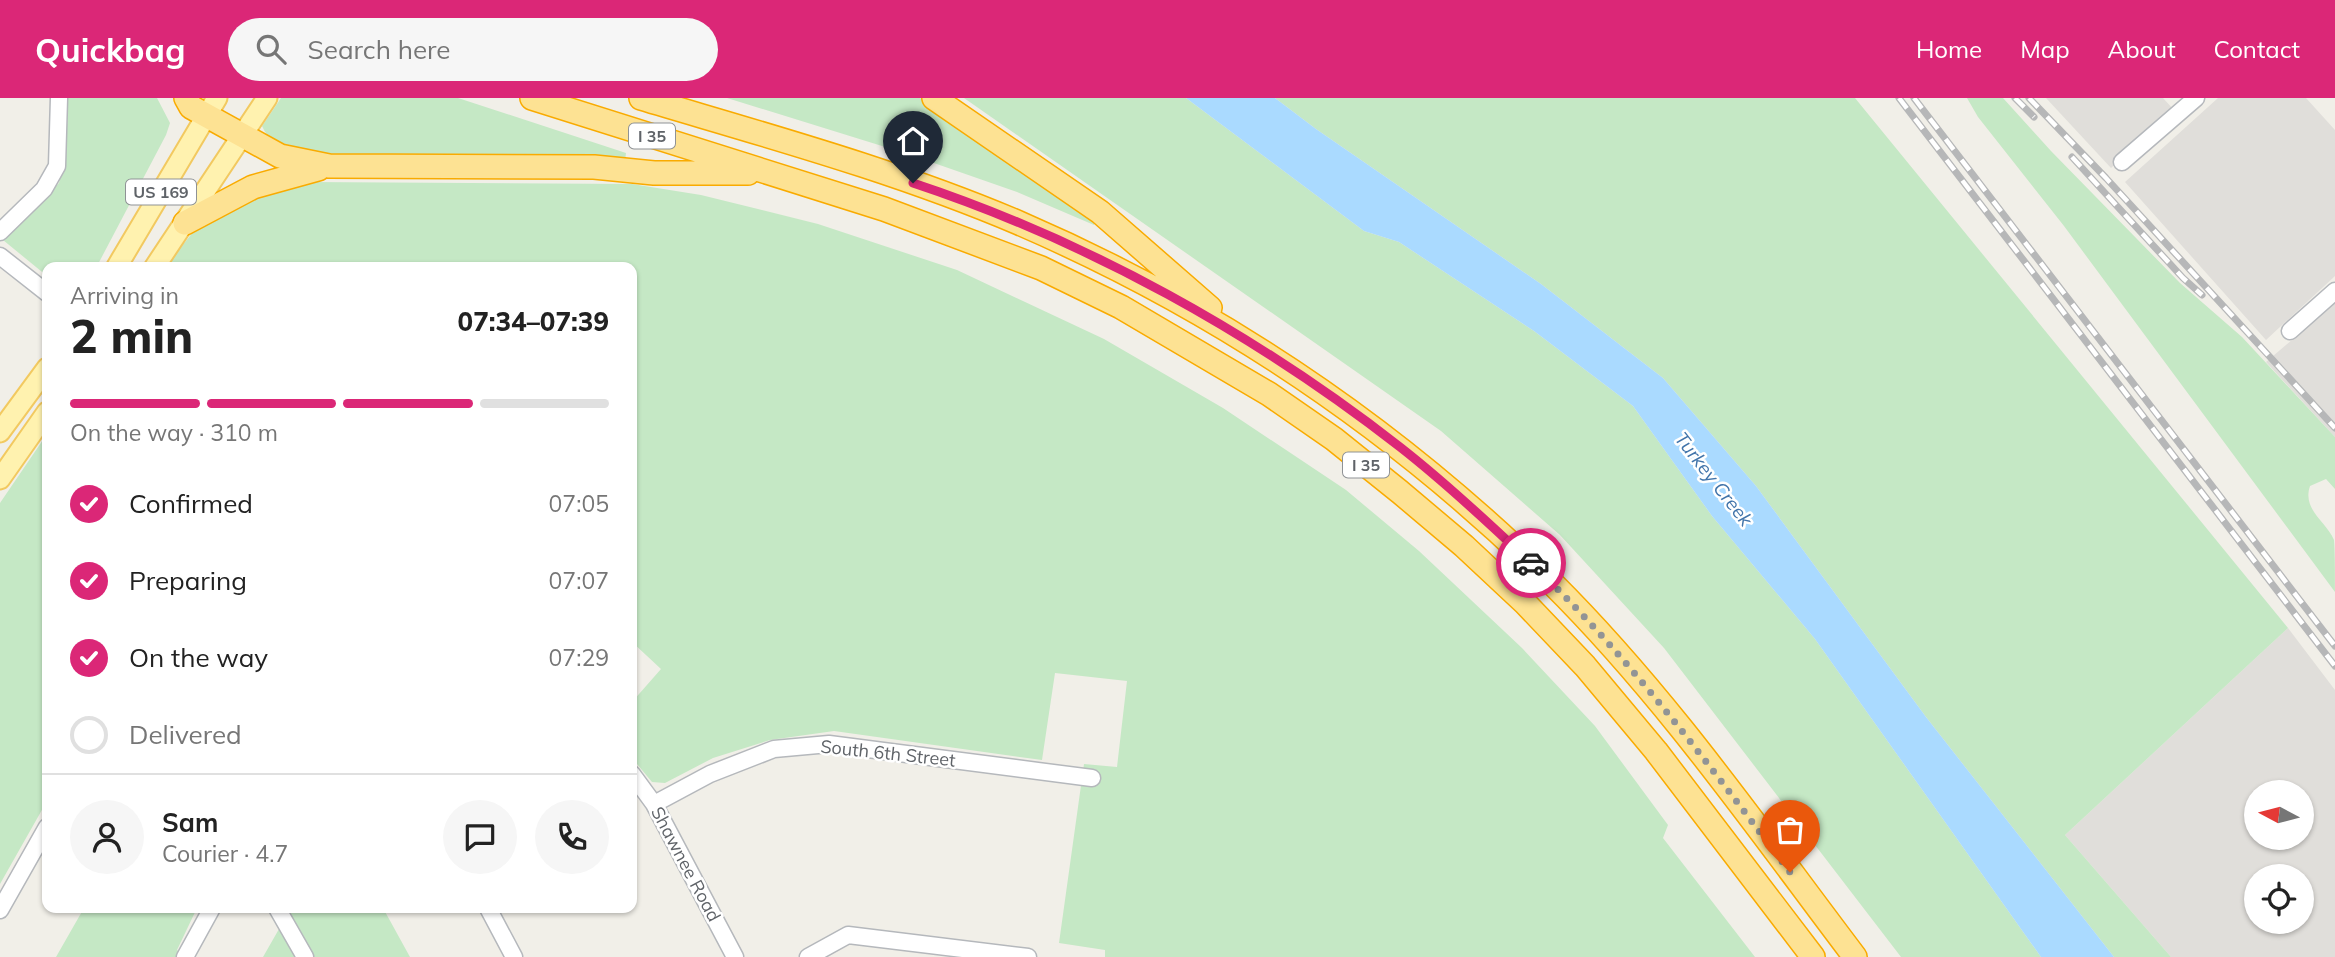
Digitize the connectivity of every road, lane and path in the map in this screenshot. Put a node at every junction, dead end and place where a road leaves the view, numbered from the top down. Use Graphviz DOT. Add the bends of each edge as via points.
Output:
graph roads {
  1 [pos="59,98"];
  2 [pos="186,98"];
  3 [pos="267,98"];
  4 [pos="532,98"];
  5 [pos="640,98"];
  6 [pos="934,98"];
  7 [pos="2196,98"];
  8 [pos="211,107"];
  9 [pos="243,135"];
  10 [pos="2123,162"];
  11 [pos="330,166"];
  12 [pos="772,173"];
  13 [pos="186,223"];
  14 [pos="0,232"];
  15 [pos="0,256"];
  16 [pos="120,262"];
  17 [pos="158,262"];
  18 [pos="42,289"];
  19 [pos="2335,291"];
  20 [pos="2290,331"];
  21 [pos="1247,341"];
  22 [pos="42,375"];
  23 [pos="42,419"];
  24 [pos="0,432"];
  25 [pos="0,479"];
  26 [pos="1092,778"];
  27 [pos="637,781"];
  28 [pos="654,804"];
  29 [pos="42,836"];
  30 [pos="0,910"];
  31 [pos="209,913"];
  32 [pos="280,913"];
  33 [pos="491,913"];
  34 [pos="185,957"];
  35 [pos="305,957"];
  36 [pos="514,957"];
  37 [pos="735,957"];
  38 [pos="808,957"];
  39 [pos="1028,957"];
  40 [pos="1812,957"];
  41 [pos="1855,957"];
  1 -- 14 [label="street" via="57,166 44,189"];
  2 -- 8 [label="highway" via="191,107"];
  3 -- 9 [label="main road, US 169"];
  4 -- 12 [label="highway, I 35"];
  5 -- 21 [label="highway, I 35" via="861,165 1017,222 1167,295"];
  6 -- 21 [label="highway" via="1100,212"];
  7 -- 10 [label="street"];
  8 -- 9 [label="highway"];
  8 -- 16 [label="main road, US 169"];
  9 -- 11 [label="highway" via="280,156"];
  9 -- 13 [label="main road, US 169"];
  11 -- 12 [label="highway"];
  11 -- 13 [label="highway" via="253,187"];
  12 -- 40 [label="highway, I 35" via="1041,268 1145,321 1269,394 1334,439 1464,546 1585,666 1656,751"];
  13 -- 17 [label="main road, US 169"];
  15 -- 18 [label="street"];
  19 -- 20 [label="street"];
  21 -- 41 [label="highway, I 35" via="1401,448 1552,583 1678,723"];
  22 -- 24 [label="main road"];
  23 -- 25 [label="main road"];
  26 -- 28 [label="street, South 6th Street" via="829,744 774,749 710,774"];
  27 -- 28 [label="street, Shawnee Road"];
  28 -- 37 [label="street, Shawnee Road"];
  29 -- 30 [label="street"];
  31 -- 34 [label="street"];
  32 -- 35 [label="street"];
  33 -- 36 [label="street"];
  38 -- 39 [label="street" via="848,936"];
}
